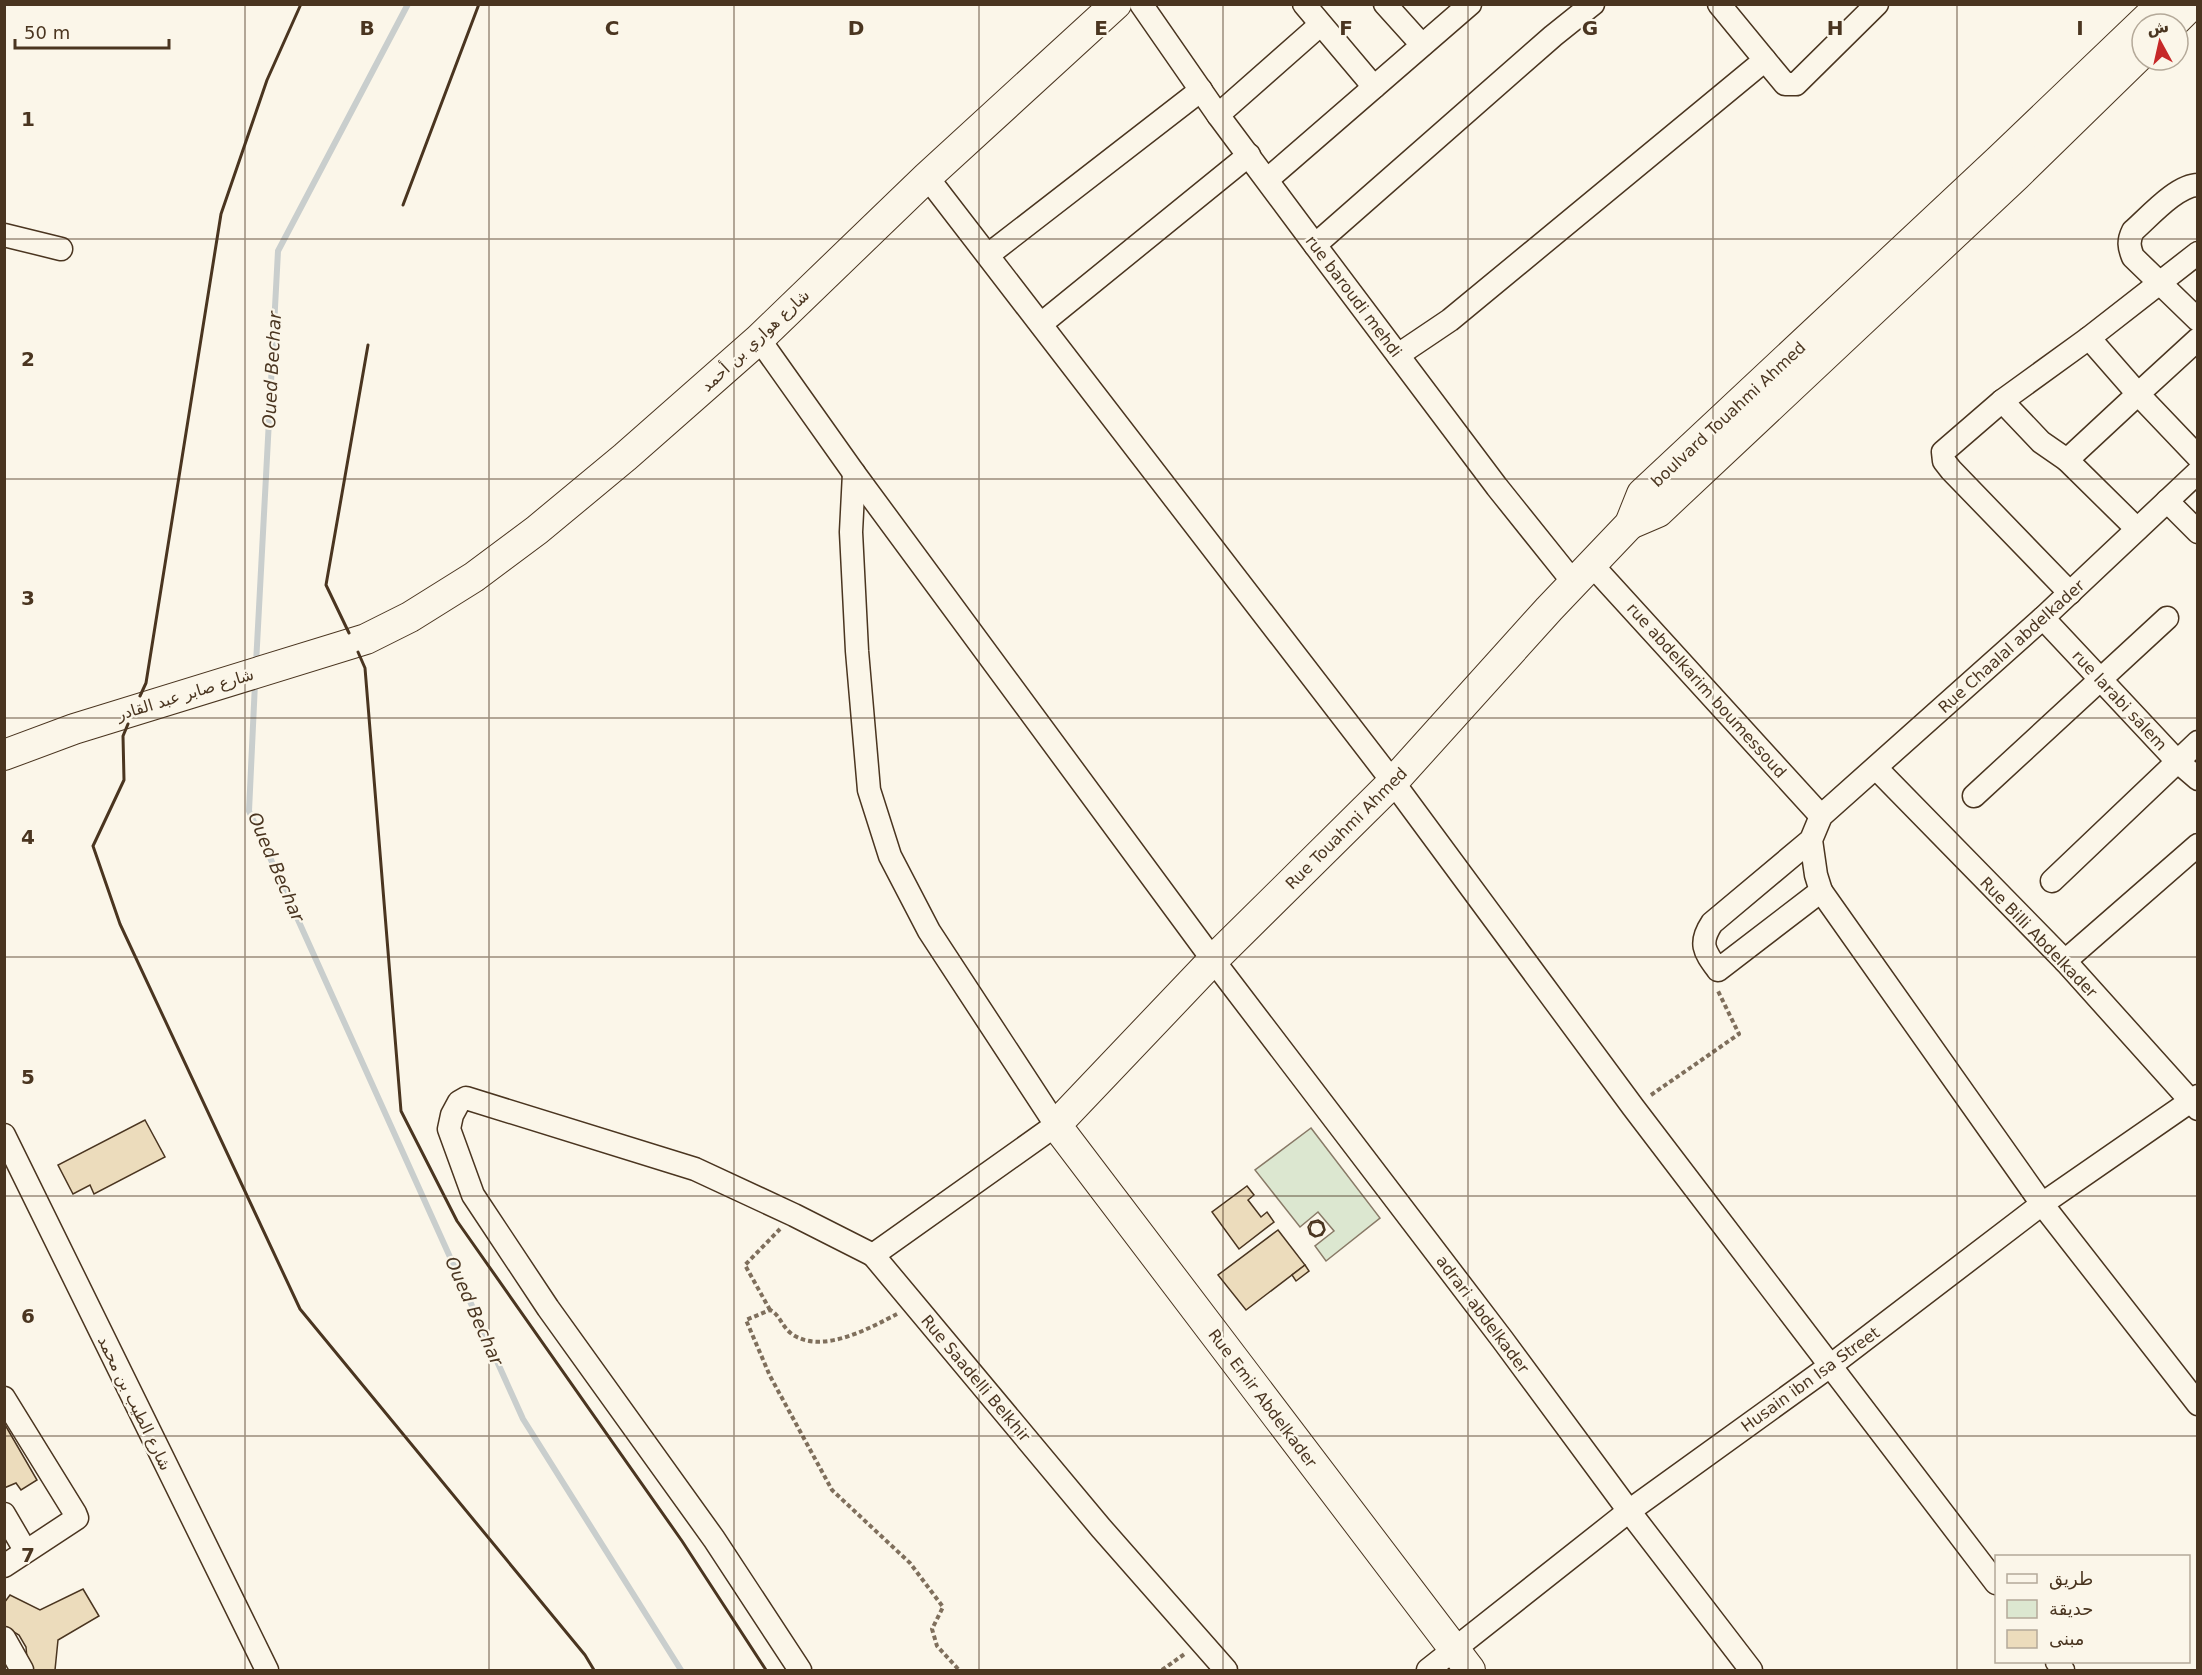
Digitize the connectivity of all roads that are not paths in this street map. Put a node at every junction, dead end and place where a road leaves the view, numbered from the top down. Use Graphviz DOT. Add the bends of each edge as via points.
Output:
graph roads {
  1 [pos="1116,4"];
  2 [pos="1141,4"];
  3 [pos="1304,4"];
  4 [pos="1385,4"];
  5 [pos="1470,4"];
  6 [pos="1593,4"];
  7 [pos="1719,4"];
  8 [pos="1877,4"];
  9 [pos="2162,4"];
  10 [pos="1320,25"];
  11 [pos="1422,45"];
  12 [pos="1765,60"];
  13 [pos="2130,65"];
  14 [pos="1374,87"];
  15 [pos="1201,90"];
  16 [pos="1218,115"];
  17 [pos="1249,154"];
  18 [pos="927,177"];
  19 [pos="1268,179"];
  20 [pos="2198,185"];
  21 [pos="4,235"];
  22 [pos="1315,245"];
  23 [pos="61,249"];
  24 [pos="2198,253"];
  25 [pos="988,255"];
  26 [pos="2160,283"];
  27 [pos="2198,320"];
  28 [pos="1041,324"];
  29 [pos="2089,338"];
  30 [pos="759,339"];
  31 [pos="2198,339"];
  32 [pos="1398,355"];
  33 [pos="2138,394"];
  34 [pos="2002,401"];
  35 [pos="2194,446"];
  36 [pos="2067,460"];
  37 [pos="2198,472"];
  38 [pos="854,473"];
  39 [pos="2167,501"];
  40 [pos="1630,525"];
  41 [pos="2137,529"];
  42 [pos="2198,532"];
  43 [pos="1583,574"];
  44 [pos="2070,593"];
  45 [pos="2043,618"];
  46 [pos="2167,618"];
  47 [pos="366,639"];
  48 [pos="2100,679"];
  49 [pos="2198,742"];
  50 [pos="4,755"];
  51 [pos="2177,761"];
  52 [pos="1876,768"];
  53 [pos="2198,779"];
  54 [pos="1393,782"];
  55 [pos="1974,796"];
  56 [pos="1821,816"];
  57 [pos="1812,840"];
  58 [pos="2198,845"];
  59 [pos="2052,881"];
  60 [pos="1821,891"];
  61 [pos="1213,960"];
  62 [pos="2066,961"];
  63 [pos="2195,1102"];
  64 [pos="1056,1125"];
  65 [pos="4,1135"];
  66 [pos="2042,1204"];
  67 [pos="873,1255"];
  68 [pos="1830,1366"];
  69 [pos="4,1398"];
  70 [pos="2198,1404"];
  71 [pos="1629,1511"];
  72 [pos="4,1514"];
  73 [pos="25,1550"];
  74 [pos="4,1566"];
  75 [pos="1995,1582"];
  76 [pos="4,1638"];
  77 [pos="1462,1660"];
  78 [pos="22,1671"];
  79 [pos="267,1671"];
  80 [pos="800,1671"];
  81 [pos="1226,1671"];
  82 [pos="1428,1671"];
  83 [pos="1751,1671"];
  1 -- 18 [label="main road, شارع هواري بن أحمد"];
  2 -- 15 [label="street, rue baroudi mehdi"];
  3 -- 10 [label="street"];
  4 -- 11 [label="street"];
  5 -- 11 [label="street"];
  6 -- 22 [label="street"];
  7 -- 12 [label="street"];
  8 -- 12 [label="street" via="1796,84 1785,84"];
  9 -- 40 [label="main road, boulvard Touahmi Ahmed" via="1642,494"];
  10 -- 14 [label="street"];
  10 -- 16 [label="street"];
  11 -- 14 [label="street"];
  12 -- 32 [label="street" via="1450,320"];
  13 -- 40 [label="main road, boulvard Touahmi Ahmed" via="1658,512"];
  14 -- 19 [label="street"];
  15 -- 16 [label="street, rue baroudi mehdi"];
  15 -- 25 [label="street"];
  16 -- 17 [label="street, rue baroudi mehdi"];
  17 -- 19 [label="street, rue baroudi mehdi"];
  17 -- 28 [label="street"];
  18 -- 25 [label="street"];
  18 -- 30 [label="main road, شارع هواري بن أحمد"];
  19 -- 22 [label="street, rue baroudi mehdi"];
  20 -- 26 [label="street" via="2175,194 2129,238 2133,257"];
  21 -- 23 [label="street"];
  22 -- 32 [label="street, rue baroudi mehdi"];
  24 -- 26 [label="street"];
  25 -- 28 [label="street"];
  26 -- 27 [label="street"];
  26 -- 29 [label="street"];
  28 -- 54 [label="street"];
  29 -- 33 [label="street"];
  29 -- 34 [label="street"];
  30 -- 38 [label="street, adrari abdelkader"];
  30 -- 47 [label="main road, شارع هواري بن أحمد" via="537,530 465,583"];
  31 -- 33 [label="street"];
  32 -- 43 [label="street, rue baroudi mehdi" via="1497,487"];
  33 -- 35 [label="street"];
  33 -- 36 [label="street"];
  34 -- 36 [label="street" via="2041,441"];
  34 -- 44 [label="street" via="1945,449 1944,461 2021,533"];
  36 -- 41 [label="street"];
  37 -- 39 [label="street, Rue Chaalal abdelkader"];
  38 -- 61 [label="street, adrari abdelkader"];
  38 -- 64 [label="street" via="852,556 869,790 890,856 929,932"];
  39 -- 41 [label="street, Rue Chaalal abdelkader"];
  39 -- 42 [label="street"];
  40 -- 43 [label="main road, Rue Touahmi Ahmed"];
  41 -- 44 [label="street, Rue Chaalal abdelkader"];
  43 -- 54 [label="main road, Rue Touahmi Ahmed"];
  43 -- 56 [label="street, rue abdelkarim boumessoud"];
  44 -- 45 [label="street, Rue Chaalal abdelkader"];
  45 -- 48 [label="street, rue larabi salem"];
  45 -- 52 [label="street, Rue Chaalal abdelkader"];
  46 -- 48 [label="street"];
  47 -- 50 [label="main road, شارع صابر عبد القادر" via="170,698"];
  48 -- 51 [label="street, rue larabi salem"];
  48 -- 55 [label="street"];
  49 -- 51 [label="street"];
  51 -- 53 [label="street, rue larabi salem"];
  51 -- 59 [label="street"];
  52 -- 56 [label="street, Rue Chaalal abdelkader"];
  52 -- 62 [label="street, Rue Billi Abdelkader"];
  54 -- 61 [label="main road, Rue Touahmi Ahmed"];
  54 -- 68 [label="street"];
  56 -- 57 [label="street"];
  57 -- 60 [label="street"];
  57 -- 60 [label="street" via="1712,923 1703,938 1704,948 1718,970"];
  58 -- 62 [label="street"];
  60 -- 66 [label="street"];
  61 -- 64 [label="main road, Rue Touahmi Ahmed"];
  61 -- 71 [label="street, adrari abdelkader" via="1496,1329"];
  62 -- 63 [label="street, Rue Billi Abdelkader"];
  63 -- 66 [label="street, Husain ibn Isa Street"];
  64 -- 67 [label="street"];
  64 -- 77 [label="main road, Rue Emir Abdelkader"];
  65 -- 79 [label="street, شارع الطيب بن محمد"];
  66 -- 68 [label="street, Husain ibn Isa Street"];
  66 -- 70 [label="street"];
  67 -- 80 [label="street" via="695,1169 466,1098 452,1114 449,1130 473,1195 548,1308 714,1539"];
  67 -- 81 [label="street, Rue Saadelli Belkhir"];
  68 -- 71 [label="street, Husain ibn Isa Street"];
  68 -- 75 [label="street"];
  69 -- 73 [label="street" via="76,1518"];
  71 -- 77 [label="street, Husain ibn Isa Street"];
  71 -- 83 [label="street, adrari abdelkader"];
  72 -- 73 [label="street"];
  73 -- 74 [label="street"];
  76 -- 78 [label="street"];
  77 -- 82 [label="street, Husain ibn Isa Street"];
}
